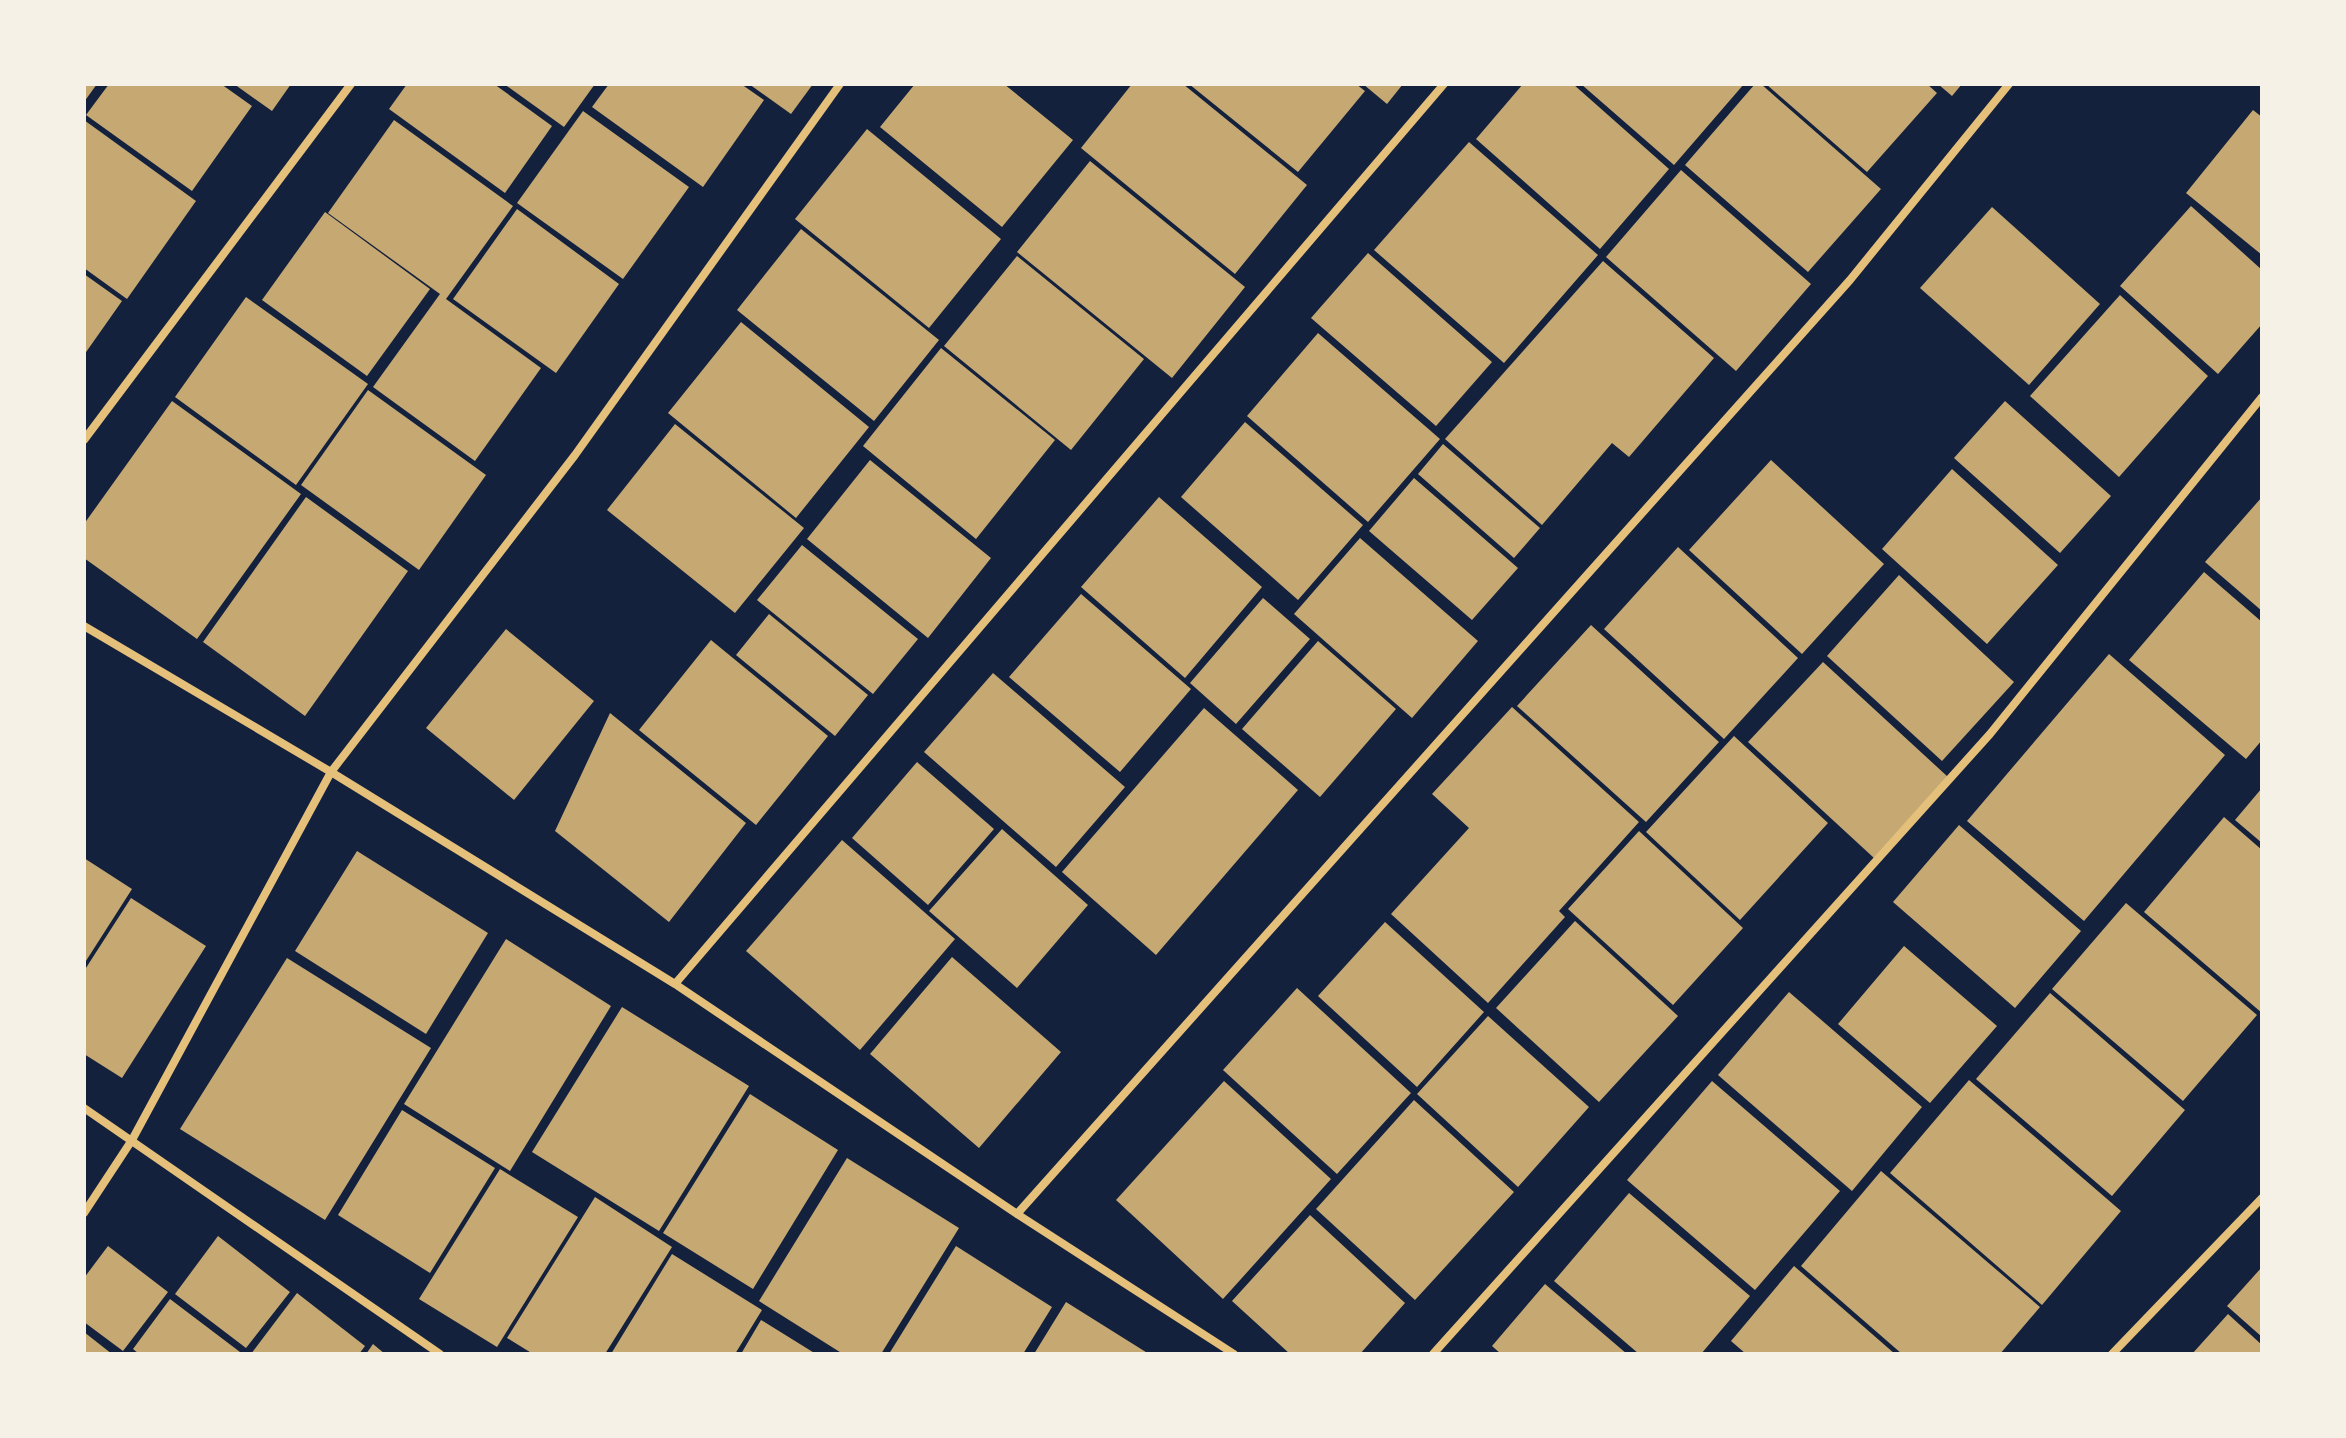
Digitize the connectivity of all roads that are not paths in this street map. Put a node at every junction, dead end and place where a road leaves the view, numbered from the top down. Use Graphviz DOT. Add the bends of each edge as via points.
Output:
graph roads {
  1 [pos="351,84"];
  2 [pos="840,84"];
  3 [pos="1444,84"];
  4 [pos="2009,84"];
  5 [pos="2262,397"];
  6 [pos="84,440"];
  7 [pos="84,626"];
  8 [pos="331,772"];
  9 [pos="675,984"];
  10 [pos="84,1108"];
  11 [pos="132,1140"];
  12 [pos="2262,1198"];
  13 [pos="84,1213"];
  14 [pos="1017,1214"];
  15 [pos="440,1354"];
  16 [pos="1234,1354"];
  17 [pos="1433,1354"];
  18 [pos="2112,1354"];
  1 -- 6 [label="street"];
  2 -- 8 [label="street" via="575,455"];
  3 -- 9 [label="street"];
  4 -- 14 [label="street" via="1850,280"];
  5 -- 17 [label="street" via="1990,734"];
  7 -- 8 [label="street"];
  8 -- 9 [label="street"];
  8 -- 11 [label="street"];
  9 -- 14 [label="street"];
  10 -- 11 [label="street"];
  11 -- 13 [label="street"];
  11 -- 15 [label="street"];
  12 -- 18 [label="street"];
  14 -- 16 [label="street"];
}
